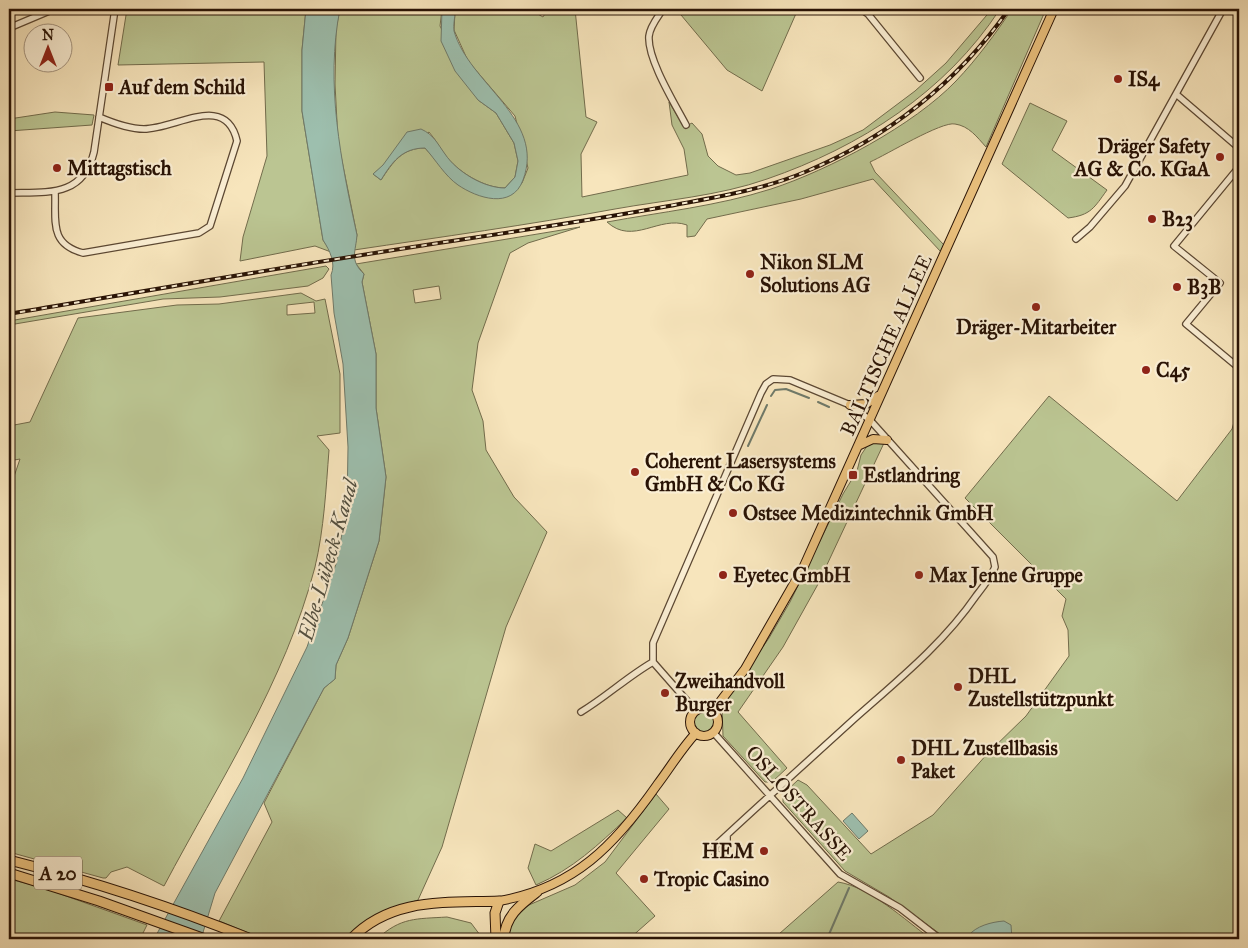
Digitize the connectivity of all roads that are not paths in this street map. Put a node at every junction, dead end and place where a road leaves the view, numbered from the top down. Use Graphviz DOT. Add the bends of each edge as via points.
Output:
graph roads {
  1 [pos="54,9"];
  2 [pos="116,9"];
  3 [pos="663,9"];
  4 [pos="861,9"];
  5 [pos="1054,9"];
  6 [pos="1223,9"];
  7 [pos="9,28"];
  8 [pos="920,78"];
  9 [pos="1176,94"];
  10 [pos="99,117"];
  11 [pos="686,125"];
  12 [pos="1239,148"];
  13 [pos="1239,166"];
  14 [pos="55,192"];
  15 [pos="9,193"];
  16 [pos="1076,239"];
  17 [pos="1239,359"];
  18 [pos="1237,366"];
  19 [pos="883,391"];
  20 [pos="850,405"];
  21 [pos="870,420"];
  22 [pos="887,440"];
  23 [pos="858,446"];
  24 [pos="653,662"];
  25 [pos="696,710"];
  26 [pos="713,711"];
  27 [pos="581,712"];
  28 [pos="713,732"];
  29 [pos="696,734"];
  30 [pos="771,795"];
  31 [pos="727,835"];
  32 [pos="9,860"];
  33 [pos="9,873"];
  34 [pos="537,892"];
  35 [pos="499,900"];
  36 [pos="205,939"];
  37 [pos="251,939"];
  38 [pos="351,939"];
  39 [pos="496,939"];
  40 [pos="504,939"];
  41 [pos="940,939"];
  1 -- 7 [label="street"];
  2 -- 10 [label="street"];
  3 -- 11 [label="street" via="651,28 650,48"];
  4 -- 8 [label="street"];
  5 -- 19 [label="main road, BALTISCHE ALLEE"];
  6 -- 9 [label="street"];
  9 -- 12 [label="street"];
  9 -- 16 [label="street" via="1125,186"];
  10 -- 14 [label="street" via="93,154 86,173 69,187"];
  10 -- 14 [label="street" via="126,127 144,129 204,115 218,116 228,122 236,141 210,226 199,233 83,252 71,250 56,232"];
  13 -- 18 [label="street" via="1174,246 1220,283 1186,324"];
  14 -- 15 [label="street"];
  17 -- 18 [label="street"];
  19 -- 20 [label="main road" via="872,402"];
  19 -- 21 [label="main road, BALTISCHE ALLEE"];
  20 -- 21 [label="street"];
  20 -- 24 [label="street" via="790,380 773,379 766,384 652,643"];
  21 -- 22 [label="street"];
  21 -- 23 [label="main road, BALTISCHE ALLEE"];
  22 -- 23 [label="main road" via="873,439"];
  22 -- 30 [label="street" via="993,557 995,567 964,614 934,647"];
  23 -- 26 [label="main road, BALTISCHE ALLEE" via="804,566 777,617"];
  24 -- 25 [label="street"];
  24 -- 27 [label="street"];
  25 -- 26 [label="main road" via="705,708"];
  25 -- 29 [label="main road" via="690,724"];
  26 -- 28 [label="main road" via="718,722"];
  28 -- 29 [label="main road" via="704,736"];
  28 -- 30 [label="street, OSLOSTRASSE"];
  29 -- 34 [label="main road" via="640,808 592,861"];
  30 -- 31 [label="street"];
  30 -- 41 [label="street, OSLOSTRASSE" via="840,874 900,908"];
  32 -- 37 [label="highway, A 20" via="180,911"];
  33 -- 36 [label="highway, A 20"];
  34 -- 35 [label="main road"];
  34 -- 40 [label="highway" via="510,916"];
  35 -- 38 [label="highway" via="412,906 378,918"];
  35 -- 39 [label="highway" via="495,913"];
}
